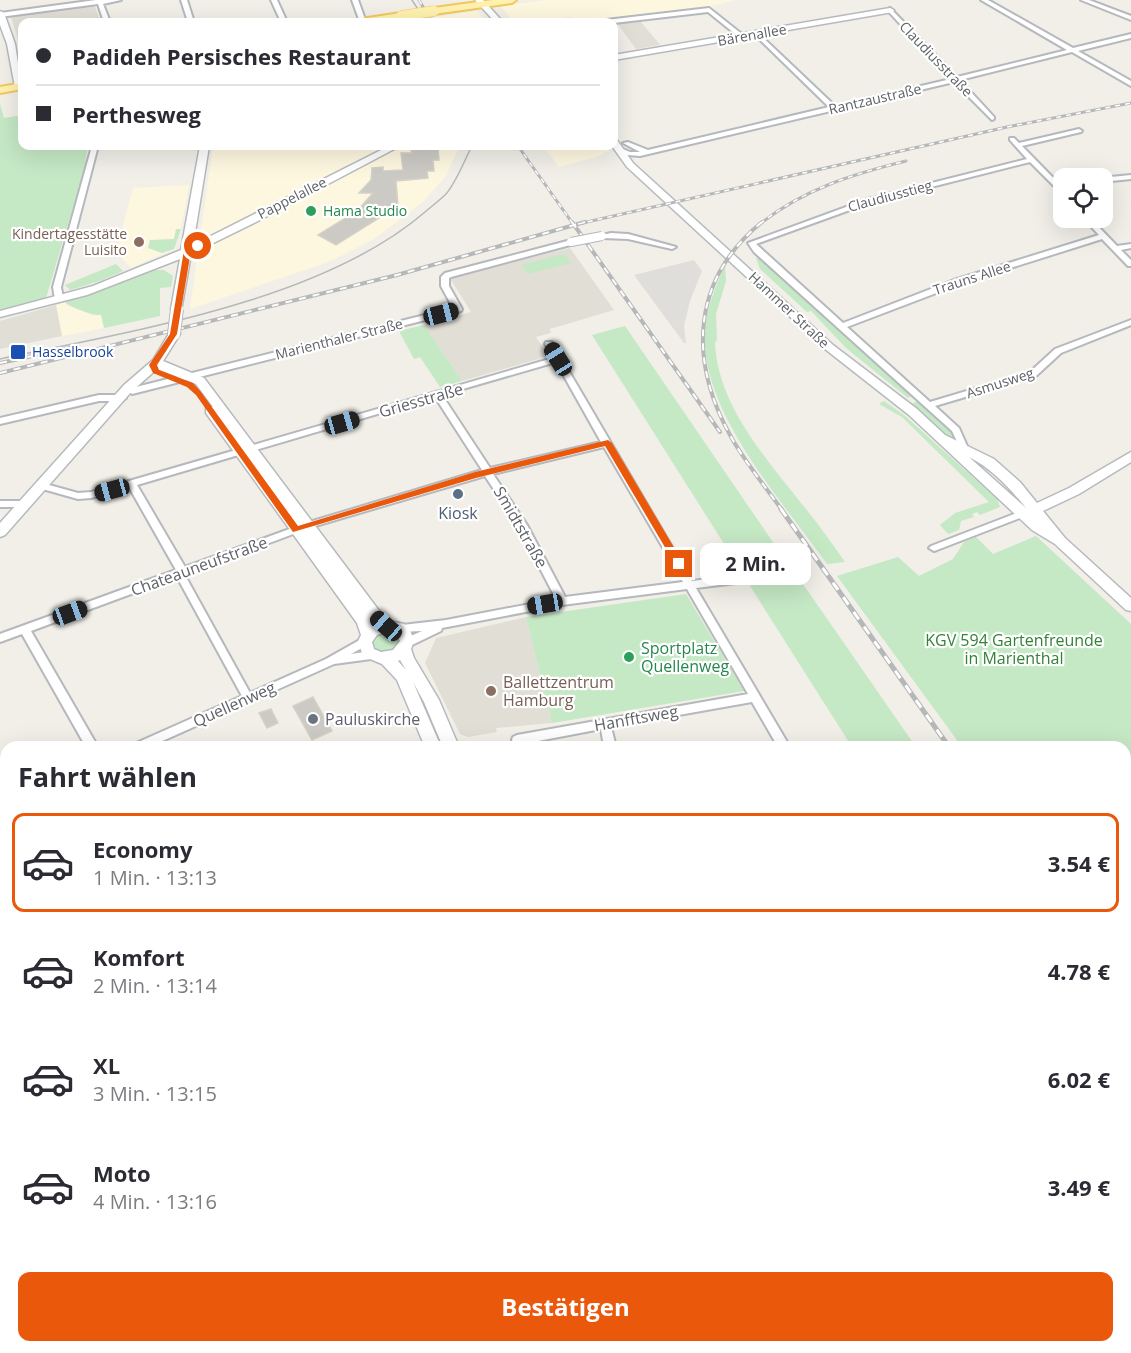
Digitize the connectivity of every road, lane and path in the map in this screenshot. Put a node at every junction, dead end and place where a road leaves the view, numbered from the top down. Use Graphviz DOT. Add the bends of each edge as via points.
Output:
graph roads {
  1 [pos="118,0"];
  2 [pos="184,0"];
  3 [pos="274,0"];
  4 [pos="355,0"];
  5 [pos="512,0"];
  6 [pos="880,0"];
  7 [pos="984,0"];
  8 [pos="1084,0"];
  9 [pos="100,1"];
  10 [pos="482,2"];
  11 [pos="890,10"];
  12 [pos="0,14"];
  13 [pos="106,18"];
  14 [pos="190,18"];
  15 [pos="282,18"];
  16 [pos="361,18"];
  17 [pos="388,18"];
  18 [pos="496,18"];
  19 [pos="1131,18"];
  20 [pos="618,21"];
  21 [pos="757,34"];
  22 [pos="741,36"];
  23 [pos="1131,36"];
  24 [pos="1072,50"];
  25 [pos="618,57"];
  26 [pos="18,72"];
  27 [pos="955,79"];
  28 [pos="0,84"];
  29 [pos="18,84"];
  30 [pos="1131,84"];
  31 [pos="18,85"];
  32 [pos="0,90"];
  33 [pos="834,108"];
  34 [pos="992,118"];
  35 [pos="1079,131"];
  36 [pos="619,145"];
  37 [pos="94,150"];
  38 [pos="203,150"];
  39 [pos="387,150"];
  40 [pos="647,152"];
  41 [pos="633,155"];
  42 [pos="1032,160"];
  43 [pos="644,176"];
  44 [pos="1131,177"];
  45 [pos="1113,179"];
  46 [pos="1053,180"];
  47 [pos="1096,228"];
  48 [pos="191,230"];
  49 [pos="223,233"];
  50 [pos="1104,236"];
  51 [pos="752,243"];
  52 [pos="1131,246"];
  53 [pos="672,247"];
  54 [pos="1116,248"];
  55 [pos="188,250"];
  56 [pos="1131,264"];
  57 [pos="146,268"];
  58 [pos="181,283"];
  59 [pos="59,299"];
  60 [pos="0,314"];
  61 [pos="1131,322"];
  62 [pos="842,326"];
  63 [pos="549,344"];
  64 [pos="558,359"];
  65 [pos="157,367"];
  66 [pos="192,376"];
  67 [pos="178,380"];
  68 [pos="127,394"];
  69 [pos="438,395"];
  70 [pos="928,405"];
  71 [pos="0,421"];
  72 [pos="940,436"];
  73 [pos="608,443"];
  74 [pos="963,446"];
  75 [pos="245,450"];
  76 [pos="1131,456"];
  77 [pos="488,472"];
  78 [pos="132,484"];
  79 [pos="42,486"];
  80 [pos="0,504"];
  81 [pos="25,504"];
  82 [pos="1028,511"];
  83 [pos="302,527"];
  84 [pos="0,532"];
  85 [pos="934,548"];
  86 [pos="182,573"];
  87 [pos="777,574"];
  88 [pos="691,584"];
  89 [pos="562,601"];
  90 [pos="1131,606"];
  91 [pos="386,626"];
  92 [pos="25,630"];
  93 [pos="0,639"];
  94 [pos="404,640"];
  95 [pos="373,647"];
  96 [pos="756,697"];
  97 [pos="248,698"];
  98 [pos="604,724"];
  99 [pos="517,740"];
  100 [pos="89,741"];
  101 [pos="151,741"];
  102 [pos="430,741"];
  103 [pos="448,741"];
  104 [pos="608,741"];
  105 [pos="781,741"];
  1 -- 9 [label="street"];
  2 -- 14 [label="street"];
  3 -- 15 [label="street"];
  4 -- 16 [label="street"];
  5 -- 10 [label="main road"];
  6 -- 11 [label="street, Claudiusstraße"];
  7 -- 24 [label="street"];
  8 -- 19 [label="street"];
  9 -- 12 [label="street"];
  9 -- 13 [label="street"];
  10 -- 17 [label="main road, bridge"];
  10 -- 18 [label="street"];
  11 -- 21 [label="street, Bärenallee"];
  11 -- 27 [label="street, Claudiusstraße"];
  12 -- 26 [label="street"];
  20 -- 22 [label="street" via="710,10"];
  21 -- 22 [label="street, Bärenallee"];
  21 -- 33 [label="street"];
  22 -- 25 [label="street, Bärenallee"];
  23 -- 24 [label="street, Rantzaustraße"];
  24 -- 27 [label="street, Rantzaustraße"];
  24 -- 30 [label="street"];
  27 -- 33 [label="street, Rantzaustraße"];
  27 -- 34 [label="street, Claudiusstraße"];
  28 -- 29 [label="main road"];
  31 -- 32 [label="main road"];
  33 -- 40 [label="street, Rantzaustraße"];
  35 -- 42 [label="street" via="1015,142"];
  36 -- 40 [label="street, Hammer Straße"];
  36 -- 41 [label="street, Hammer Straße"];
  36 -- 43 [label="street, Hammer Straße" via="630,165"];
  37 -- 59 [label="street" via="57,287"];
  38 -- 48 [label="street"];
  39 -- 49 [label="street, Pappelallee"];
  40 -- 41 [label="street, Rantzaustraße"];
  41 -- 43 [label="street, Hammer Straße"];
  42 -- 46 [label="street"];
  42 -- 51 [label="street, Claudiusstieg" via="870,200"];
  43 -- 72 [label="street, Hammer Straße" via="829,347"];
  44 -- 45 [label="street"];
  47 -- 50 [label="street"];
  48 -- 49 [label="street" via="206,235"];
  48 -- 55 [label="street"];
  49 -- 55 [label="street, Pappelallee"];
  50 -- 54 [label="street"];
  50 -- 62 [label="street, Trauns Allee" via="957,282"];
  51 -- 62 [label="street, Hammer Straße"];
  52 -- 54 [label="street"];
  53 -- 66 [label="street, Marienthaler Straße, bridge" via="621,234 602,236 448,275 445,286 458,309"];
  54 -- 56 [label="street"];
  55 -- 57 [label="street, Pappelallee"];
  55 -- 58 [label="street"];
  57 -- 58 [label="street" via="170,270"];
  57 -- 59 [label="street, Pappelallee"];
  58 -- 65 [label="street, bridge" via="174,334"];
  59 -- 60 [label="street, Pappelallee"];
  61 -- 70 [label="street, Asmusweg" via="1058,351 1033,374"];
  62 -- 70 [label="street, Hammer Straße"];
  63 -- 64 [label="street"];
  64 -- 69 [label="street, Griesstraße"];
  64 -- 73 [label="street"];
  65 -- 66 [label="street"];
  65 -- 67 [label="street"];
  65 -- 68 [label="street"];
  66 -- 67 [label="street, Marienthaler Straße"];
  66 -- 75 [label="street" via="200,381"];
  67 -- 68 [label="street, Marienthaler Straße"];
  67 -- 75 [label="street" via="198,393"];
  68 -- 71 [label="street, Marienthaler Straße"];
  68 -- 79 [label="street"];
  69 -- 75 [label="street, Griesstraße"];
  69 -- 77 [label="street, Smidtstraße"];
  70 -- 74 [label="street, Hammer Straße" via="956,430"];
  72 -- 74 [label="street, Hammer Straße"];
  72 -- 82 [label="street, Hammer Straße" via="947,446"];
  73 -- 77 [label="street, Chateauneufstraße"];
  73 -- 88 [label="street"];
  74 -- 82 [label="street, Hammer Straße" via="1015,485"];
  75 -- 78 [label="street, Griesstraße"];
  75 -- 83 [label="street"];
  76 -- 82 [label="street" via="1089,483"];
  77 -- 83 [label="street, Chateauneufstraße"];
  77 -- 89 [label="street, Smidtstraße" via="522,525"];
  78 -- 79 [label="street, Griesstraße" via="83,496"];
  78 -- 86 [label="street"];
  79 -- 81 [label="street"];
  80 -- 81 [label="street"];
  81 -- 84 [label="street"];
  82 -- 85 [label="street"];
  82 -- 90 [label="street, Hammer Straße" via="1044,532 1060,541"];
  83 -- 86 [label="street, Chateauneufstraße"];
  83 -- 91 [label="street"];
  83 -- 95 [label="street" via="364,621"];
  86 -- 92 [label="street, Chateauneufstraße"];
  86 -- 97 [label="street"];
  87 -- 88 [label="street"];
  88 -- 89 [label="street"];
  88 -- 96 [label="street"];
  89 -- 94 [label="street" via="446,624"];
  91 -- 94 [label="street"];
  91 -- 95 [label="street" via="376,628"];
  92 -- 93 [label="street, Chateauneufstraße"];
  92 -- 100 [label="street"];
  94 -- 95 [label="street" via="397,655"];
  94 -- 103 [label="street" via="406,659 431,700"];
  95 -- 97 [label="street, Quellenweg"];
  95 -- 102 [label="street" via="403,677"];
  96 -- 98 [label="street, Hanfftsweg"];
  96 -- 105 [label="street"];
  97 -- 101 [label="street, Quellenweg"];
  98 -- 99 [label="street, Hanfftsweg"];
  98 -- 104 [label="street"];
}
